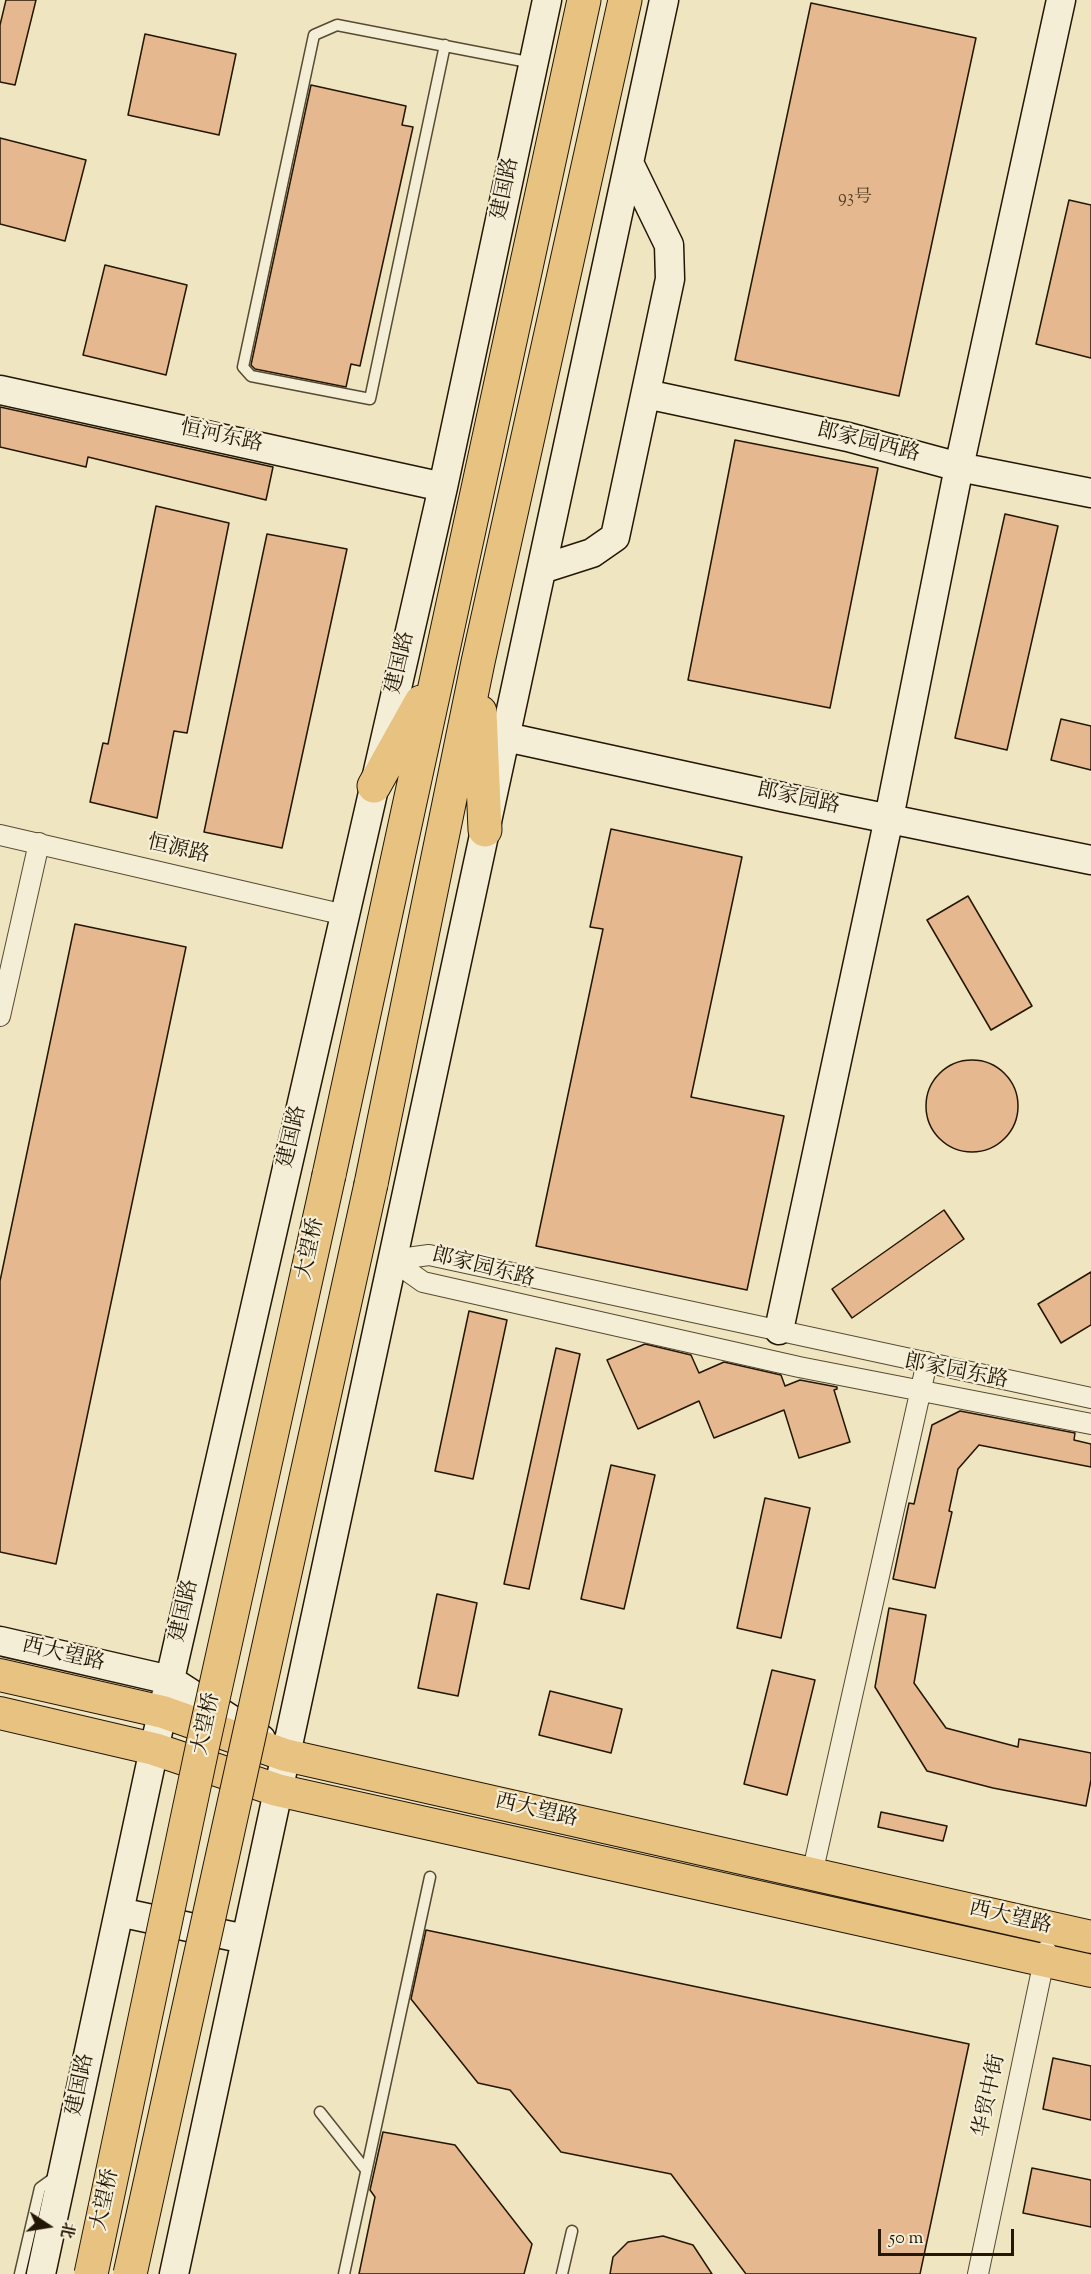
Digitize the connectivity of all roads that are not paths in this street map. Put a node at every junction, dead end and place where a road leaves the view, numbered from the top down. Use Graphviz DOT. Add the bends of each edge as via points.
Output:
graph roads {
  1 [pos="547,0"];
  2 [pos="584,0"];
  3 [pos="625,0"];
  4 [pos="664,0"];
  5 [pos="1061,0"];
  6 [pos="445,45"];
  7 [pos="534,63"];
  8 [pos="629,163"];
  9 [pos="0,390"];
  10 [pos="646,394"];
  11 [pos="959,467"];
  12 [pos="443,487"];
  13 [pos="1091,493"];
  14 [pos="542,569"];
  15 [pos="478,662"];
  16 [pos="438,671"];
  17 [pos="506,737"];
  18 [pos="374,786"];
  19 [pos="889,818"];
  20 [pos="485,830"];
  21 [pos="0,835"];
  22 [pos="39,843"];
  23 [pos="1091,860"];
  24 [pos="345,915"];
  25 [pos="0,1016"];
  26 [pos="328,1175"];
  27 [pos="392,1260"];
  28 [pos="779,1330"];
  29 [pos="927,1362"];
  30 [pos="920,1391"];
  31 [pos="1091,1398"];
  32 [pos="1091,1424"];
  33 [pos="0,1641"];
  34 [pos="0,1675"];
  35 [pos="170,1680"];
  36 [pos="163,1712"];
  37 [pos="0,1713"];
  38 [pos="154,1749"];
  39 [pos="285,1755"];
  40 [pos="278,1790"];
  41 [pos="812,1874"];
  42 [pos="430,1877"];
  43 [pos="119,1912"];
  44 [pos="1050,1928"];
  45 [pos="1091,1937"];
  46 [pos="245,1940"];
  47 [pos="1044,1960"];
  48 [pos="1091,1971"];
  49 [pos="320,2112"];
  50 [pos="366,2170"];
  51 [pos="63,2172"];
  52 [pos="572,2231"];
  53 [pos="20,2274"];
  54 [pos="41,2274"];
  55 [pos="91,2274"];
  56 [pos="130,2274"];
  57 [pos="174,2274"];
  58 [pos="344,2274"];
  59 [pos="562,2274"];
  60 [pos="978,2274"];
  1 -- 7 [label="street, 建国路"];
  2 -- 16 [label="highway, 建国路"];
  3 -- 15 [label="highway"];
  4 -- 8 [label="street"];
  5 -- 11 [label="street"];
  6 -- 6 [label="lane" via="337,25 314,34 243,367 251,376 370,399"];
  6 -- 7 [label="lane"];
  7 -- 12 [label="street, 建国路"];
  8 -- 10 [label="street" via="669,245 670,279"];
  8 -- 14 [label="street"];
  9 -- 12 [label="street, 恒河东路"];
  10 -- 11 [label="street, 郎家园西路" via="848,437"];
  10 -- 14 [label="street" via="615,537 592,553"];
  11 -- 13 [label="street, 郎家园西路"];
  11 -- 19 [label="street"];
  12 -- 18 [label="street, 建国路"];
  14 -- 17 [label="street"];
  15 -- 20 [label="highway"];
  15 -- 56 [label="highway, 大望桥, bridge" via="371,1184"];
  16 -- 18 [label="highway"];
  16 -- 26 [label="highway, 建国路"];
  17 -- 19 [label="street, 郎家园路"];
  17 -- 20 [label="street"];
  18 -- 24 [label="street, 建国路"];
  19 -- 23 [label="street, 郎家园路"];
  19 -- 28 [label="street"];
  20 -- 27 [label="street"];
  21 -- 22 [label="street, 恒源路"];
  22 -- 24 [label="street, 恒源路"];
  22 -- 25 [label="street"];
  24 -- 35 [label="street, 建国路"];
  26 -- 55 [label="highway, 大望桥, bridge"];
  27 -- 28 [label="street, 郎家园东路" via="429,1256"];
  27 -- 30 [label="street, 郎家园东路" via="423,1282"];
  27 -- 39 [label="street"];
  28 -- 29 [label="street, 郎家园东路"];
  29 -- 30 [label="street"];
  29 -- 31 [label="street, 郎家园东路"];
  30 -- 32 [label="street, 郎家园东路"];
  30 -- 41 [label="street"];
  33 -- 35 [label="street, 西大望路"];
  34 -- 36 [label="main road, 西大望路"];
  35 -- 36 [label="street, 建国路"];
  35 -- 39 [label="street, 西大望路"];
  36 -- 38 [label="street, 建国路"];
  36 -- 39 [label="main road, 西大望路"];
  37 -- 38 [label="main road"];
  38 -- 40 [label="main road, 西大望路"];
  38 -- 43 [label="street, 建国路"];
  39 -- 40 [label="street"];
  39 -- 41 [label="main road, 西大望路"];
  40 -- 46 [label="street"];
  40 -- 47 [label="main road, 西大望路"];
  41 -- 44 [label="main road, 西大望路"];
  42 -- 50 [label="lane"];
  43 -- 46 [label="street"];
  43 -- 51 [label="street, 建国路"];
  44 -- 45 [label="main road, 西大望路"];
  44 -- 47 [label="street, 华贸中街"];
  46 -- 57 [label="street"];
  47 -- 48 [label="main road, 西大望路"];
  47 -- 60 [label="street, 华贸中街"];
  49 -- 50 [label="lane"];
  50 -- 58 [label="lane"];
  51 -- 53 [label="lane" via="40,2188"];
  51 -- 54 [label="street, 建国路"];
  52 -- 59 [label="lane"];
}
